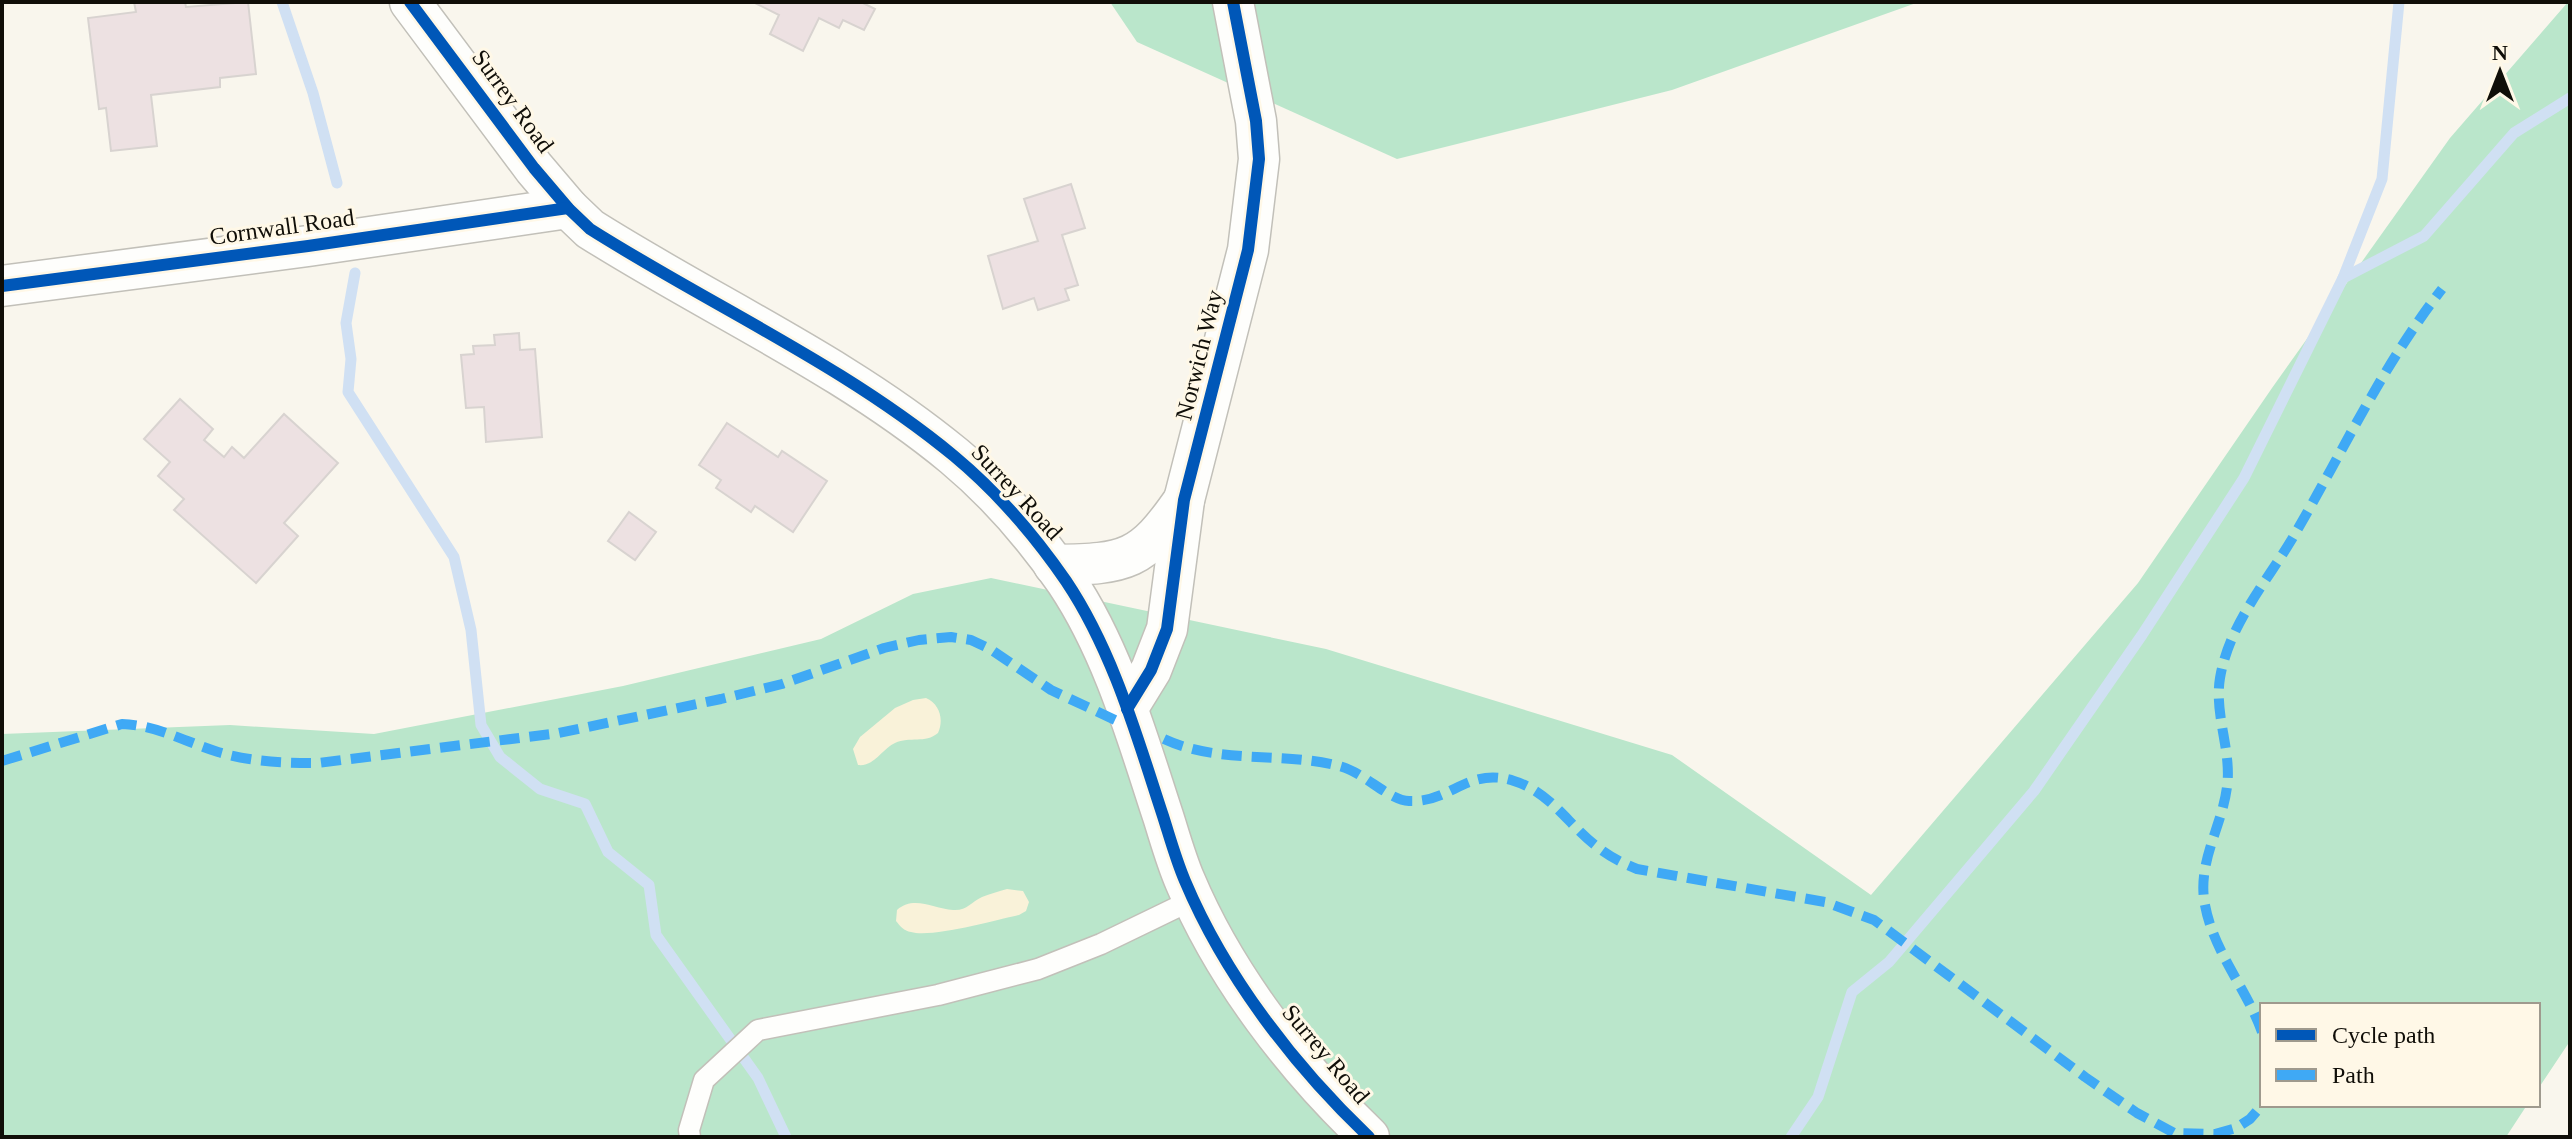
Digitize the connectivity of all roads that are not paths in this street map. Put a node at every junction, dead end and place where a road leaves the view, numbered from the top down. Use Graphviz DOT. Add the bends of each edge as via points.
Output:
graph roads {
  1 [pos="410,2"];
  2 [pos="1233,2"];
  3 [pos="568,208"];
  4 [pos="2,286"];
  5 [pos="1184,500"];
  6 [pos="1054,565"];
  7 [pos="1127,709"];
  8 [pos="1194,899"];
  9 [pos="690,1137"];
  10 [pos="1369,1137"];
  1 -- 3 [label="street, Surrey Road"];
  2 -- 5 [label="street, Norwich Way" via="1259,159 1248,250"];
  3 -- 4 [label="street, Cornwall Road"];
  3 -- 6 [label="street, Surrey Road" via="627,252 857,386 952,454"];
  5 -- 6 [label="street, Norwich Way" via="1162,533 1133,556 1103,565"];
  5 -- 7 [label="street, Norwich Way" via="1167,629 1151,670"];
  6 -- 7 [label="street, Surrey Road" via="1100,644"];
  7 -- 8 [label="street, Surrey Road"];
  8 -- 9 [label="lane" via="1038,969 938,995 758,1030 704,1080"];
  8 -- 10 [label="street, Surrey Road" via="1209,932 1299,1063"];
}
